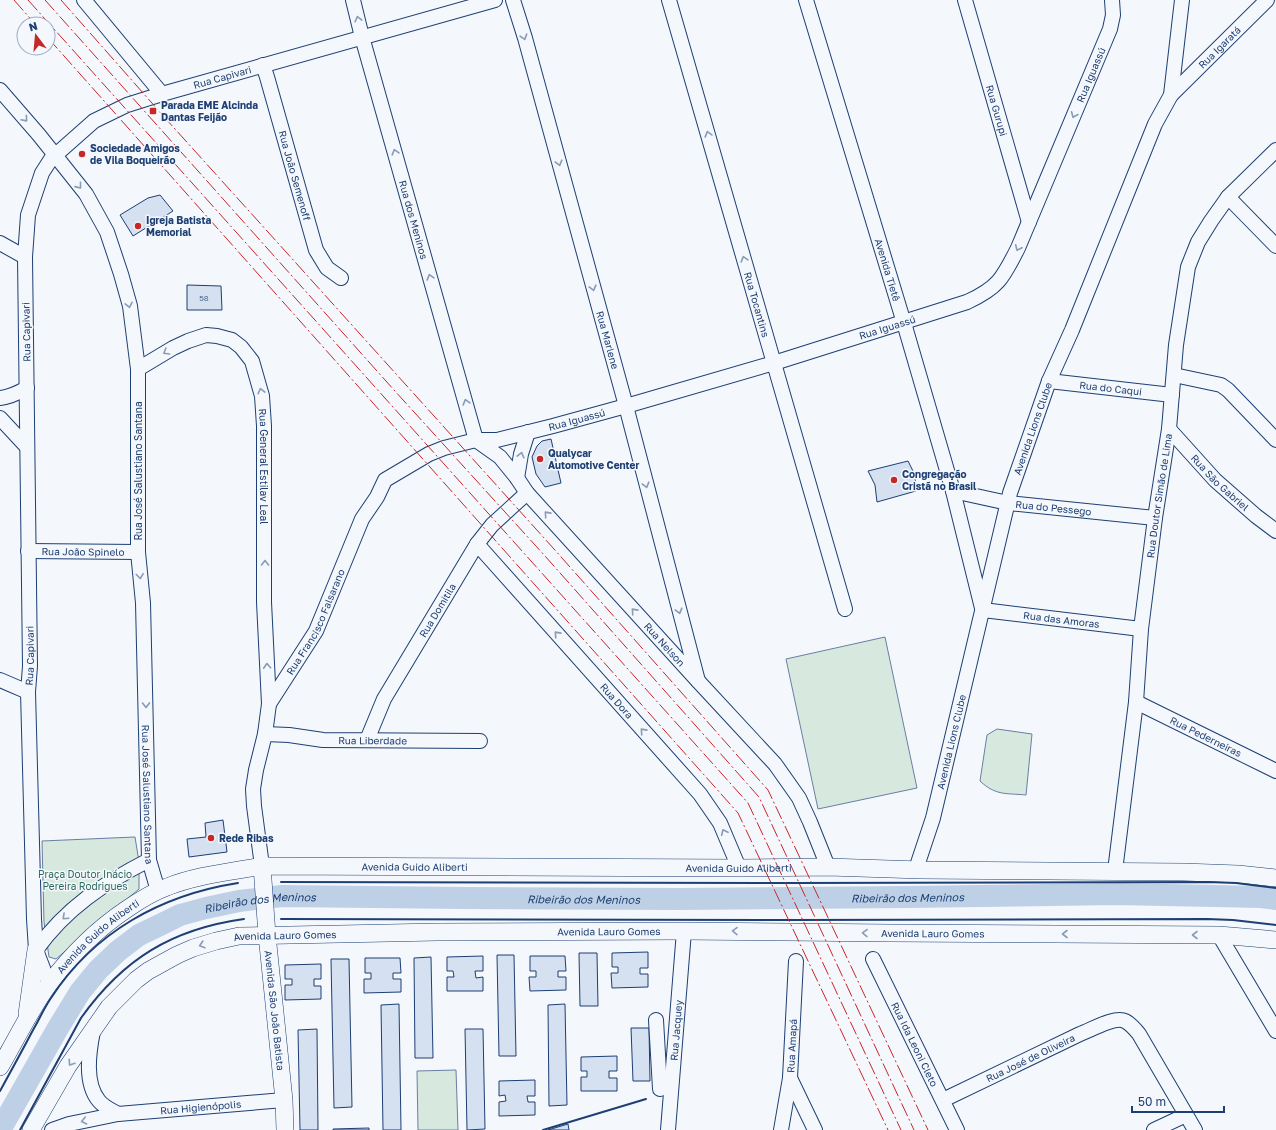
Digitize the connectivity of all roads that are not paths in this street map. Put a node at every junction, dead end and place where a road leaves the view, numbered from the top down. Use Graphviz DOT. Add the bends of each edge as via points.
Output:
graph roads {
  1 [pos="84,0"];
  2 [pos="353,0"];
  3 [pos="495,0"];
  4 [pos="513,0"];
  5 [pos="669,0"];
  6 [pos="806,0"];
  7 [pos="965,0"];
  8 [pos="1112,0"];
  9 [pos="1182,0"];
  10 [pos="1267,0"];
  11 [pos="362,38"];
  12 [pos="263,65"];
  13 [pos="0,90"];
  14 [pos="162,94"];
  15 [pos="1171,95"];
  16 [pos="1276,150"];
  17 [pos="55,156"];
  18 [pos="1228,196"];
  19 [pos="1030,222"];
  20 [pos="0,243"];
  21 [pos="1276,246"];
  22 [pos="25,257"];
  23 [pos="341,278"];
  24 [pos="904,322"];
  25 [pos="774,363"];
  26 [pos="138,369"];
  27 [pos="1174,374"];
  28 [pos="1049,381"];
  29 [pos="27,388"];
  30 [pos="1172,395"];
  31 [pos="0,398"];
  32 [pos="626,406"];
  33 [pos="0,418"];
  34 [pos="1170,429"];
  35 [pos="528,432"];
  36 [pos="476,440"];
  37 [pos="1276,440"];
  38 [pos="27,447"];
  39 [pos="517,478"];
  40 [pos="953,491"];
  41 [pos="527,493"];
  42 [pos="1008,503"];
  43 [pos="1155,518"];
  44 [pos="1276,531"];
  45 [pos="476,544"];
  46 [pos="28,551"];
  47 [pos="138,552"];
  48 [pos="846,609"];
  49 [pos="983,610"];
  50 [pos="1141,629"];
  51 [pos="0,680"];
  52 [pos="698,681"];
  53 [pos="28,692"];
  54 [pos="1136,702"];
  55 [pos="269,704"];
  56 [pos="265,734"];
  57 [pos="367,740"];
  58 [pos="480,741"];
  59 [pos="1276,771"];
  60 [pos="149,860"];
  61 [pos="828,867"];
  62 [pos="739,868"];
  63 [pos="916,869"];
  64 [pos="1115,871"];
  65 [pos="262,873"];
  66 [pos="1276,878"];
  67 [pos="158,891"];
  68 [pos="266,929"];
  69 [pos="684,931"];
  70 [pos="1218,935"];
  71 [pos="1276,940"];
  72 [pos="36,950"];
  73 [pos="873,959"];
  74 [pos="796,961"];
  75 [pos="49,984"];
  76 [pos="656,1020"];
  77 [pos="26,1022"];
  78 [pos="93,1031"];
  79 [pos="1276,1031"];
  80 [pos="0,1067"];
  81 [pos="790,1078"];
  82 [pos="660,1089"];
  83 [pos="284,1100"];
  84 [pos="943,1100"];
  85 [pos="118,1114"];
  86 [pos="1186,1115"];
  87 [pos="31,1130"];
  88 [pos="52,1130"];
  89 [pos="285,1130"];
  90 [pos="668,1130"];
  91 [pos="781,1130"];
  92 [pos="815,1130"];
  93 [pos="957,1130"];
  94 [pos="1154,1130"];
  95 [pos="1195,1130"];
  1 -- 14 [label="street"];
  11 -- 2 [label="street, Rua dos Meninos, one-way"];
  3 -- 11 [label="street, Rua Capivari"];
  4 -- 32 [label="street, Rua Marlene, one-way"];
  25 -- 5 [label="street, Rua Tocantins, one-way"];
  6 -- 24 [label="street, Avenida Tietê"];
  7 -- 19 [label="street, Rua Gurupi"];
  8 -- 19 [label="street, Rua Iguassú, one-way" via="1113,15 1110,29"];
  9 -- 15 [label="street, Avenida Lions Clube"];
  10 -- 15 [label="street, Rua Igaratá"];
  11 -- 12 [label="street, Rua Capivari"];
  36 -- 11 [label="street, Rua dos Meninos, one-way"];
  12 -- 14 [label="street, Rua Capivari"];
  12 -- 23 [label="street, Rua João Semenoff" via="316,250 327,268"];
  13 -- 17 [label="street, Rua José Salustiano Santana, one-way"];
  14 -- 17 [label="street, Rua Capivari" via="127,105 94,121"];
  15 -- 28 [label="street, Avenida Lions Clube" via="1155,124"];
  16 -- 18 [label="street, Rua Doutor Simão de Lima"];
  17 -- 22 [label="street, Rua Capivari" via="50,159 42,173 28,215"];
  17 -- 26 [label="street, Rua José Salustiano Santana, one-way" via="86,194 107,232 130,306"];
  18 -- 21 [label="street"];
  18 -- 27 [label="street, Rua Doutor Simão de Lima" via="1198,242 1188,268"];
  19 -- 24 [label="street, Rua Iguassú, one-way" via="1006,273 995,286 967,302"];
  20 -- 22 [label="street"];
  22 -- 29 [label="street, Rua Capivari"];
  24 -- 25 [label="street, Rua Iguassú"];
  24 -- 40 [label="street, Avenida Tietê"];
  25 -- 32 [label="street, Rua Iguassú"];
  25 -- 48 [label="street, Rua Tocantins"];
  26 -- 47 [label="street, Rua José Salustiano Santana"];
  55 -- 26 [label="street, Rua General Estilav Leal, one-way" via="264,602 264,426 262,396 252,361 232,340 206,335 173,348"];
  27 -- 30 [label="street, Rua Doutor Simão de Lima"];
  27 -- 37 [label="street" via="1221,385"];
  28 -- 30 [label="street, Rua do Caqui"];
  28 -- 42 [label="street, Avenida Lions Clube"];
  29 -- 31 [label="street" via="9,397"];
  29 -- 38 [label="street, Rua Capivari"];
  30 -- 34 [label="street, Rua Doutor Simão de Lima"];
  32 -- 35 [label="street, Rua Iguassú"];
  32 -- 52 [label="street, Rua Marlene, one-way"];
  33 -- 38 [label="street"];
  34 -- 43 [label="street, Rua Doutor Simão de Lima"];
  34 -- 44 [label="street, Rua São Gabriel" via="1215,480"];
  35 -- 36 [label="street, Rua Iguassú" via="497,440"];
  39 -- 35 [label="street, one-way"];
  36 -- 39 [label="street, Rua Nelson" via="500,457"];
  36 -- 55 [label="street, Rua Francisco Falsarano" via="429,454 385,480 362,520 316,631"];
  38 -- 46 [label="street, Rua Capivari"];
  39 -- 41 [label="street, Rua Nelson"];
  40 -- 42 [label="street, Rua do Pessego"];
  40 -- 49 [label="street, Avenida Tietê"];
  41 -- 45 [label="street, Rua Domitila" via="492,525"];
  52 -- 41 [label="street, Rua Nelson, one-way"];
  42 -- 43 [label="street, Rua do Pessego"];
  42 -- 49 [label="street, Avenida Lions Clube"];
  43 -- 50 [label="street, Rua Doutor Simão de Lima"];
  45 -- 57 [label="street, Rua Domitila" via="384,700"];
  62 -- 45 [label="street, Rua Dora, one-way" via="720,823 700,794"];
  46 -- 47 [label="street, Rua João Spinelo"];
  46 -- 53 [label="street, Rua Capivari"];
  47 -- 60 [label="street, Rua José Salustiano Santana, one-way" via="143,603"];
  49 -- 50 [label="street, Rua das Amoras"];
  49 -- 63 [label="street, Avenida Lions Clube" via="934,818"];
  50 -- 54 [label="street, Rua Doutor Simão de Lima"];
  51 -- 53 [label="street"];
  52 -- 61 [label="street, Rua Nelson" via="775,764 790,784 810,822"];
  53 -- 72 [label="street, Rua Capivari"];
  54 -- 59 [label="street, Rua Pederneiras"];
  54 -- 64 [label="street, Rua Doutor Simão de Lima"];
  55 -- 56 [label="street, Rua Francisco Falsarano"];
  56 -- 57 [label="street, Rua Liberdade" via="323,740"];
  56 -- 65 [label="street, Rua Francisco Falsarano" via="253,789"];
  57 -- 58 [label="street, Rua Liberdade"];
  60 -- 67 [label="street, Rua José Salustiano Santana"];
  60 -- 72 [label="street, one-way" via="95,891 48,933"];
  61 -- 62 [label="main road, Avenida Guido Aliberti"];
  61 -- 63 [label="main road, Avenida Guido Aliberti"];
  62 -- 65 [label="main road, Avenida Guido Aliberti"];
  63 -- 64 [label="main road"];
  64 -- 66 [label="main road" via="1238,874"];
  65 -- 67 [label="main road, Avenida Guido Aliberti" via="195,878"];
  65 -- 68 [label="main road, Avenida São João Batista"];
  67 -- 75 [label="main road, Avenida Guido Aliberti" via="115,917 90,938"];
  68 -- 69 [label="main road, Avenida Lauro Gomes" via="437,932"];
  68 -- 78 [label="main road, Avenida Lauro Gomes, one-way" via="193,948 148,971 109,1007"];
  68 -- 83 [label="main road, Avenida São João Batista"];
  70 -- 69 [label="main road, Avenida Lauro Gomes, one-way"];
  69 -- 90 [label="street, Rua Jacquey"];
  70 -- 71 [label="main road, Avenida Lauro Gomes"];
  70 -- 79 [label="street"];
  72 -- 75 [label="street, Rua Capivari"];
  72 -- 77 [label="main road"];
  73 -- 84 [label="street, Rua Ida Leoni Cleto"];
  74 -- 81 [label="street, Rua Amapá"];
  75 -- 77 [label="main road, Avenida Guido Aliberti"];
  76 -- 82 [label="street"];
  77 -- 80 [label="main road, Avenida Guido Aliberti"];
  78 -- 85 [label="street" via="89,1060 95,1095 107,1108"];
  78 -- 87 [label="main road, Avenida Lauro Gomes, one-way" via="68,1066"];
  81 -- 91 [label="street, Rua Amapá"];
  81 -- 92 [label="street"];
  83 -- 85 [label="street, Rua Higienópolis"];
  83 -- 89 [label="main road, Avenida São João Batista"];
  84 -- 86 [label="street, Rua José de Oliveira" via="1080,1034 1119,1019 1131,1025 1139,1034"];
  84 -- 93 [label="street, Rua Ida Leoni Cleto"];
  85 -- 88 [label="street, Rua Higienópolis, one-way"];
  86 -- 94 [label="street"];
  86 -- 95 [label="street"];
}
